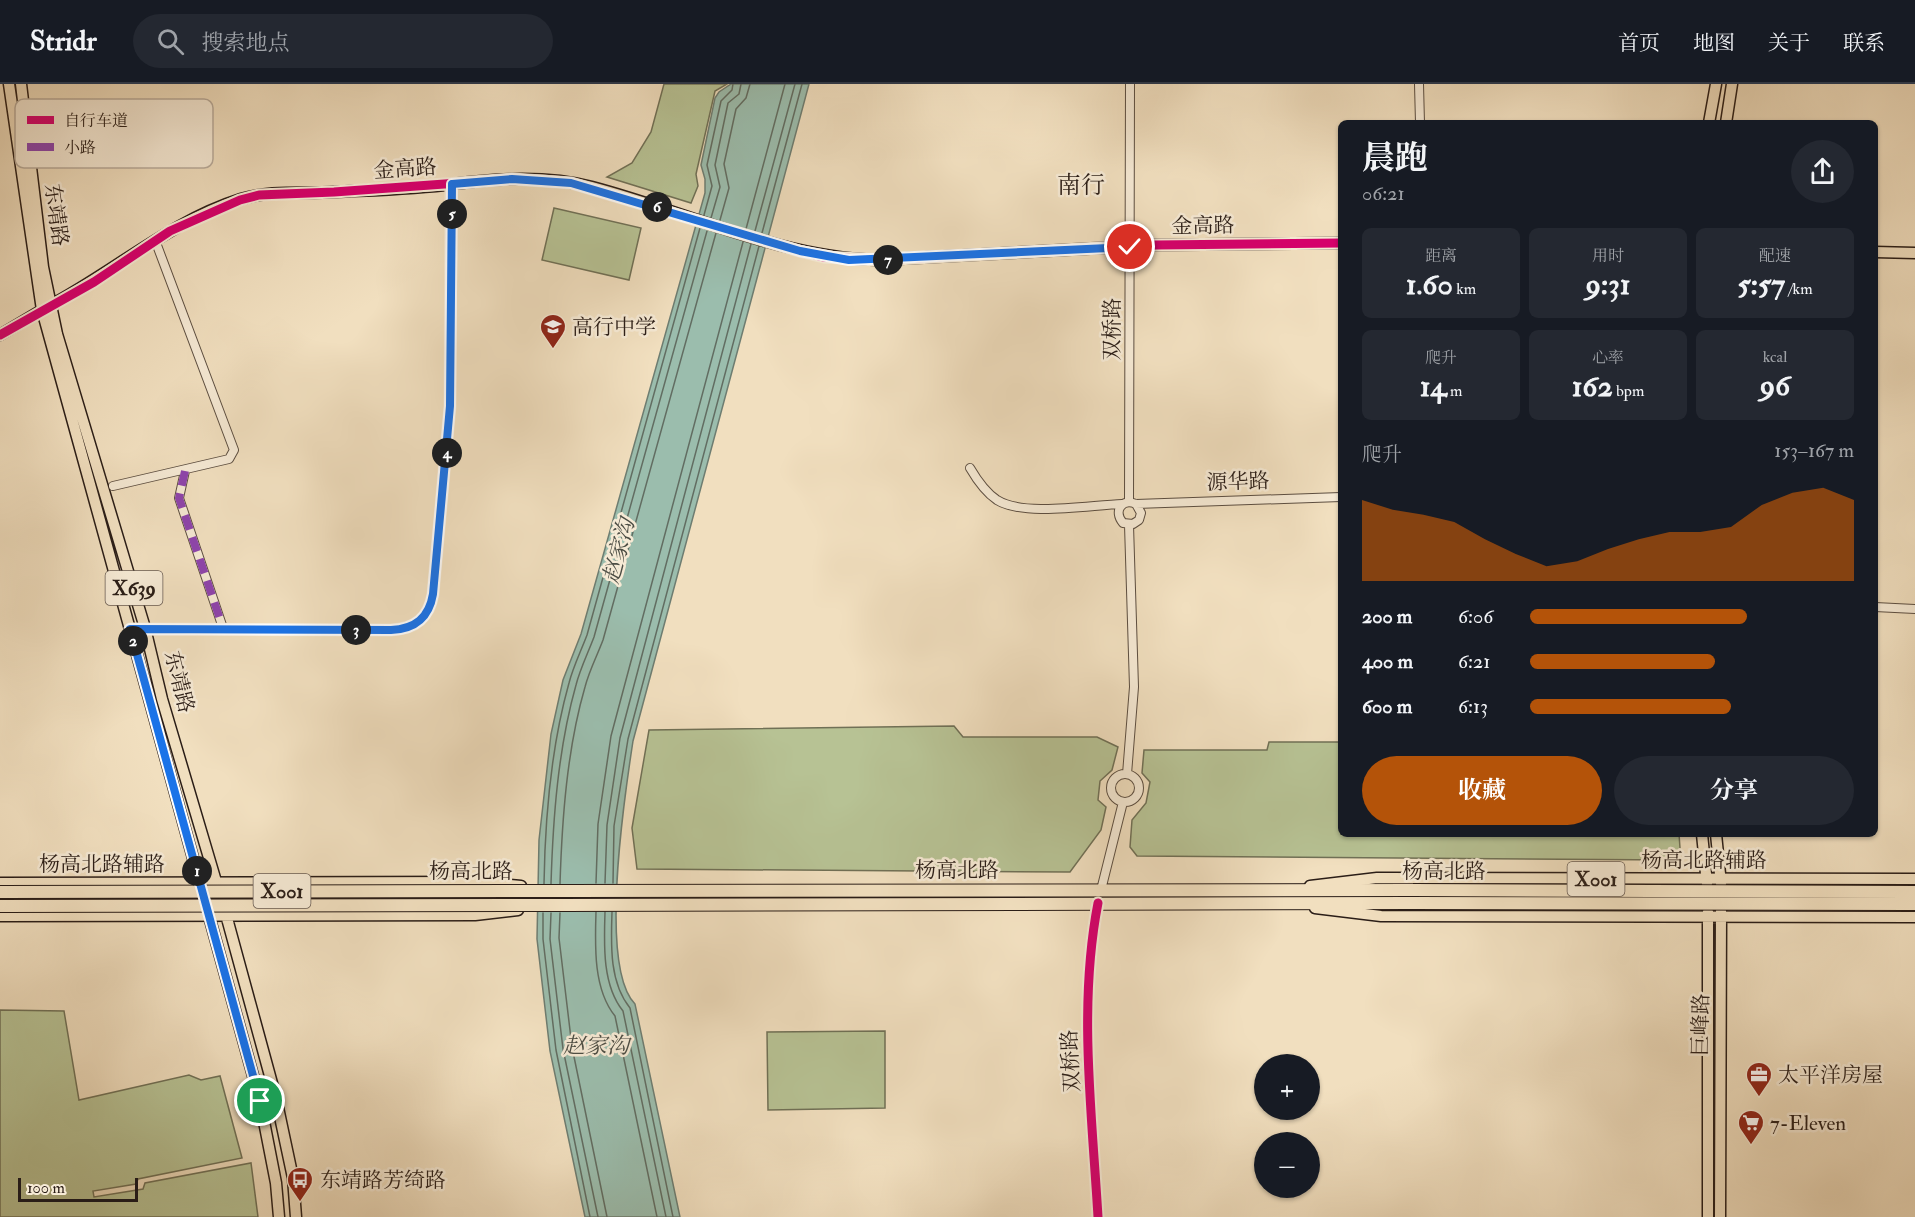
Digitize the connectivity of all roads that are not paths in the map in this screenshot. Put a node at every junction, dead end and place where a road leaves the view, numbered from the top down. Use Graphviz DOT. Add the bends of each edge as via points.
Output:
graph roads {
  1 [pos="9,84"];
  2 [pos="21,84"];
  3 [pos="1130,84"];
  4 [pos="1419,84"];
  5 [pos="1716,84"];
  6 [pos="1732,84"];
  7 [pos="23,99"];
  8 [pos="15,119"];
  9 [pos="1420,120"];
  10 [pos="1710,120"];
  11 [pos="1726,120"];
  12 [pos="23,168"];
  13 [pos="31,168"];
  14 [pos="452,184"];
  15 [pos="155,240"];
  16 [pos="1338,243"];
  17 [pos="1130,247"];
  18 [pos="1878,252"];
  19 [pos="1915,253"];
  20 [pos="47,308"];
  21 [pos="0,335"];
  22 [pos="970,468"];
  23 [pos="184,471"];
  24 [pos="113,486"];
  25 [pos="1338,497"];
  26 [pos="1129,503"];
  27 [pos="1130,525"];
  28 [pos="1878,607"];
  29 [pos="1915,609"];
  30 [pos="146,628"];
  31 [pos="223,628"];
  32 [pos="130,629"];
  33 [pos="1127,774"];
  34 [pos="1123,802"];
  35 [pos="1702,837"];
  36 [pos="1716,837"];
  37 [pos="214,878"];
  38 [pos="1707,879"];
  39 [pos="1721,879"];
  40 [pos="1915,879"];
  41 [pos="0,883"];
  42 [pos="200,883"];
  43 [pos="1278,889"];
  44 [pos="1101,890"];
  45 [pos="563,891"];
  46 [pos="0,892"];
  47 [pos="1915,892"];
  48 [pos="1413,897"];
  49 [pos="1098,903"];
  50 [pos="1279,903"];
  51 [pos="1915,904"];
  52 [pos="562,905"];
  53 [pos="0,906"];
  54 [pos="226,915"];
  55 [pos="0,916"];
  56 [pos="1708,917"];
  57 [pos="1721,917"];
  58 [pos="1915,917"];
  59 [pos="209,919"];
  60 [pos="279,1217"];
  61 [pos="296,1217"];
  62 [pos="1098,1217"];
  63 [pos="1708,1217"];
  64 [pos="1720,1217"];
  1 -- 8 [label="main road, 东靖路 / X639"];
  2 -- 7 [label="main road, 东靖路 / X639"];
  3 -- 17 [label="street, 双桥路"];
  4 -- 9 [label="street"];
  5 -- 10 [label="main road"];
  6 -- 11 [label="main road"];
  12 -- 20 [label="main road, 东靖路 / X639"];
  13 -- 20 [label="main road, 东靖路 / X639"];
  14 -- 15 [label="main road, 金高路" via="259,195"];
  14 -- 17 [label="main road, 金高路" via="512,179 591,187 832,258 877,260"];
  14 -- 31 [label="street" via="450,406 431,606 419,622 402,630"];
  15 -- 20 [label="main road, 金高路" via="94,282"];
  15 -- 23 [label="street" via="234,450 230,459"];
  16 -- 17 [label="main road, 金高路"];
  17 -- 26 [label="street, 双桥路"];
  18 -- 19 [label="main road"];
  20 -- 21 [label="main road, 金高路"];
  20 -- 30 [label="main road, 东靖路 / X639"];
  20 -- 32 [label="main road, 东靖路 / X639"];
  22 -- 26 [label="street, 源华路" via="988,493 1010,506"];
  23 -- 24 [label="street"];
  23 -- 31 [label="street" via="179,498"];
  25 -- 26 [label="street, 源华路"];
  26 -- 27 [label="street" via="1140,509 1140,516"];
  26 -- 27 [label="street" via="1118,510 1118,517"];
  27 -- 33 [label="street" via="1134,687"];
  28 -- 29 [label="street"];
  30 -- 31 [label="street"];
  30 -- 32 [label="street"];
  30 -- 37 [label="main road, 东靖路 / X639" via="162,699"];
  32 -- 42 [label="main road, 东靖路 / X639"];
  33 -- 34 [label="street" via="1135,778 1139,790 1135,798"];
  33 -- 34 [label="street" via="1118,775 1111,786 1115,798"];
  34 -- 44 [label="street"];
  35 -- 38 [label="main road, 巨峰路"];
  36 -- 39 [label="main road, 巨峰路"];
  37 -- 42 [label="main road, 杨高北路辅路 / X001"];
  37 -- 45 [label="main road, 杨高北路辅路 / X001, bridge" via="476,882"];
  37 -- 54 [label="main road, 东靖路"];
  38 -- 39 [label="main road, 杨高北路辅路 / X001"];
  38 -- 43 [label="main road, 杨高北路辅路 / X001" via="1377,878"];
  38 -- 56 [label="main road, 巨峰路"];
  39 -- 40 [label="main road, 杨高北路辅路 / X001"];
  39 -- 57 [label="main road, 巨峰路"];
  41 -- 42 [label="main road, 杨高北路辅路 / X001"];
  42 -- 59 [label="main road, 东靖路 / X639"];
  43 -- 44 [label="highway, 杨高北路 / X001"];
  43 -- 48 [label="highway, 杨高北路 / X001"];
  44 -- 45 [label="highway, 杨高北路 / X001"];
  45 -- 46 [label="highway, 杨高北路 / X001, bridge"];
  47 -- 48 [label="highway, 杨高北路 / X001, bridge"];
  48 -- 50 [label="highway, 杨高北路 / X001"];
  48 -- 51 [label="highway, 杨高北路 / X001, bridge"];
  49 -- 50 [label="highway, 杨高北路 / X001"];
  49 -- 52 [label="highway, 杨高北路 / X001"];
  49 -- 62 [label="street, 双桥路" via="1087,1000"];
  50 -- 56 [label="main road, X001" via="1381,916"];
  52 -- 53 [label="highway, 杨高北路 / X001, bridge"];
  52 -- 54 [label="main road, X001, bridge" via="475,915"];
  54 -- 59 [label="main road, X001"];
  54 -- 61 [label="main road, 东靖路" via="276,1098 293,1178"];
  55 -- 59 [label="main road, X001"];
  56 -- 57 [label="main road, X001"];
  56 -- 63 [label="main road, 巨峰路"];
  57 -- 58 [label="main road, X001"];
  57 -- 64 [label="main road, 巨峰路"];
  59 -- 60 [label="main road, 东靖路" via="260,1101"];
}
